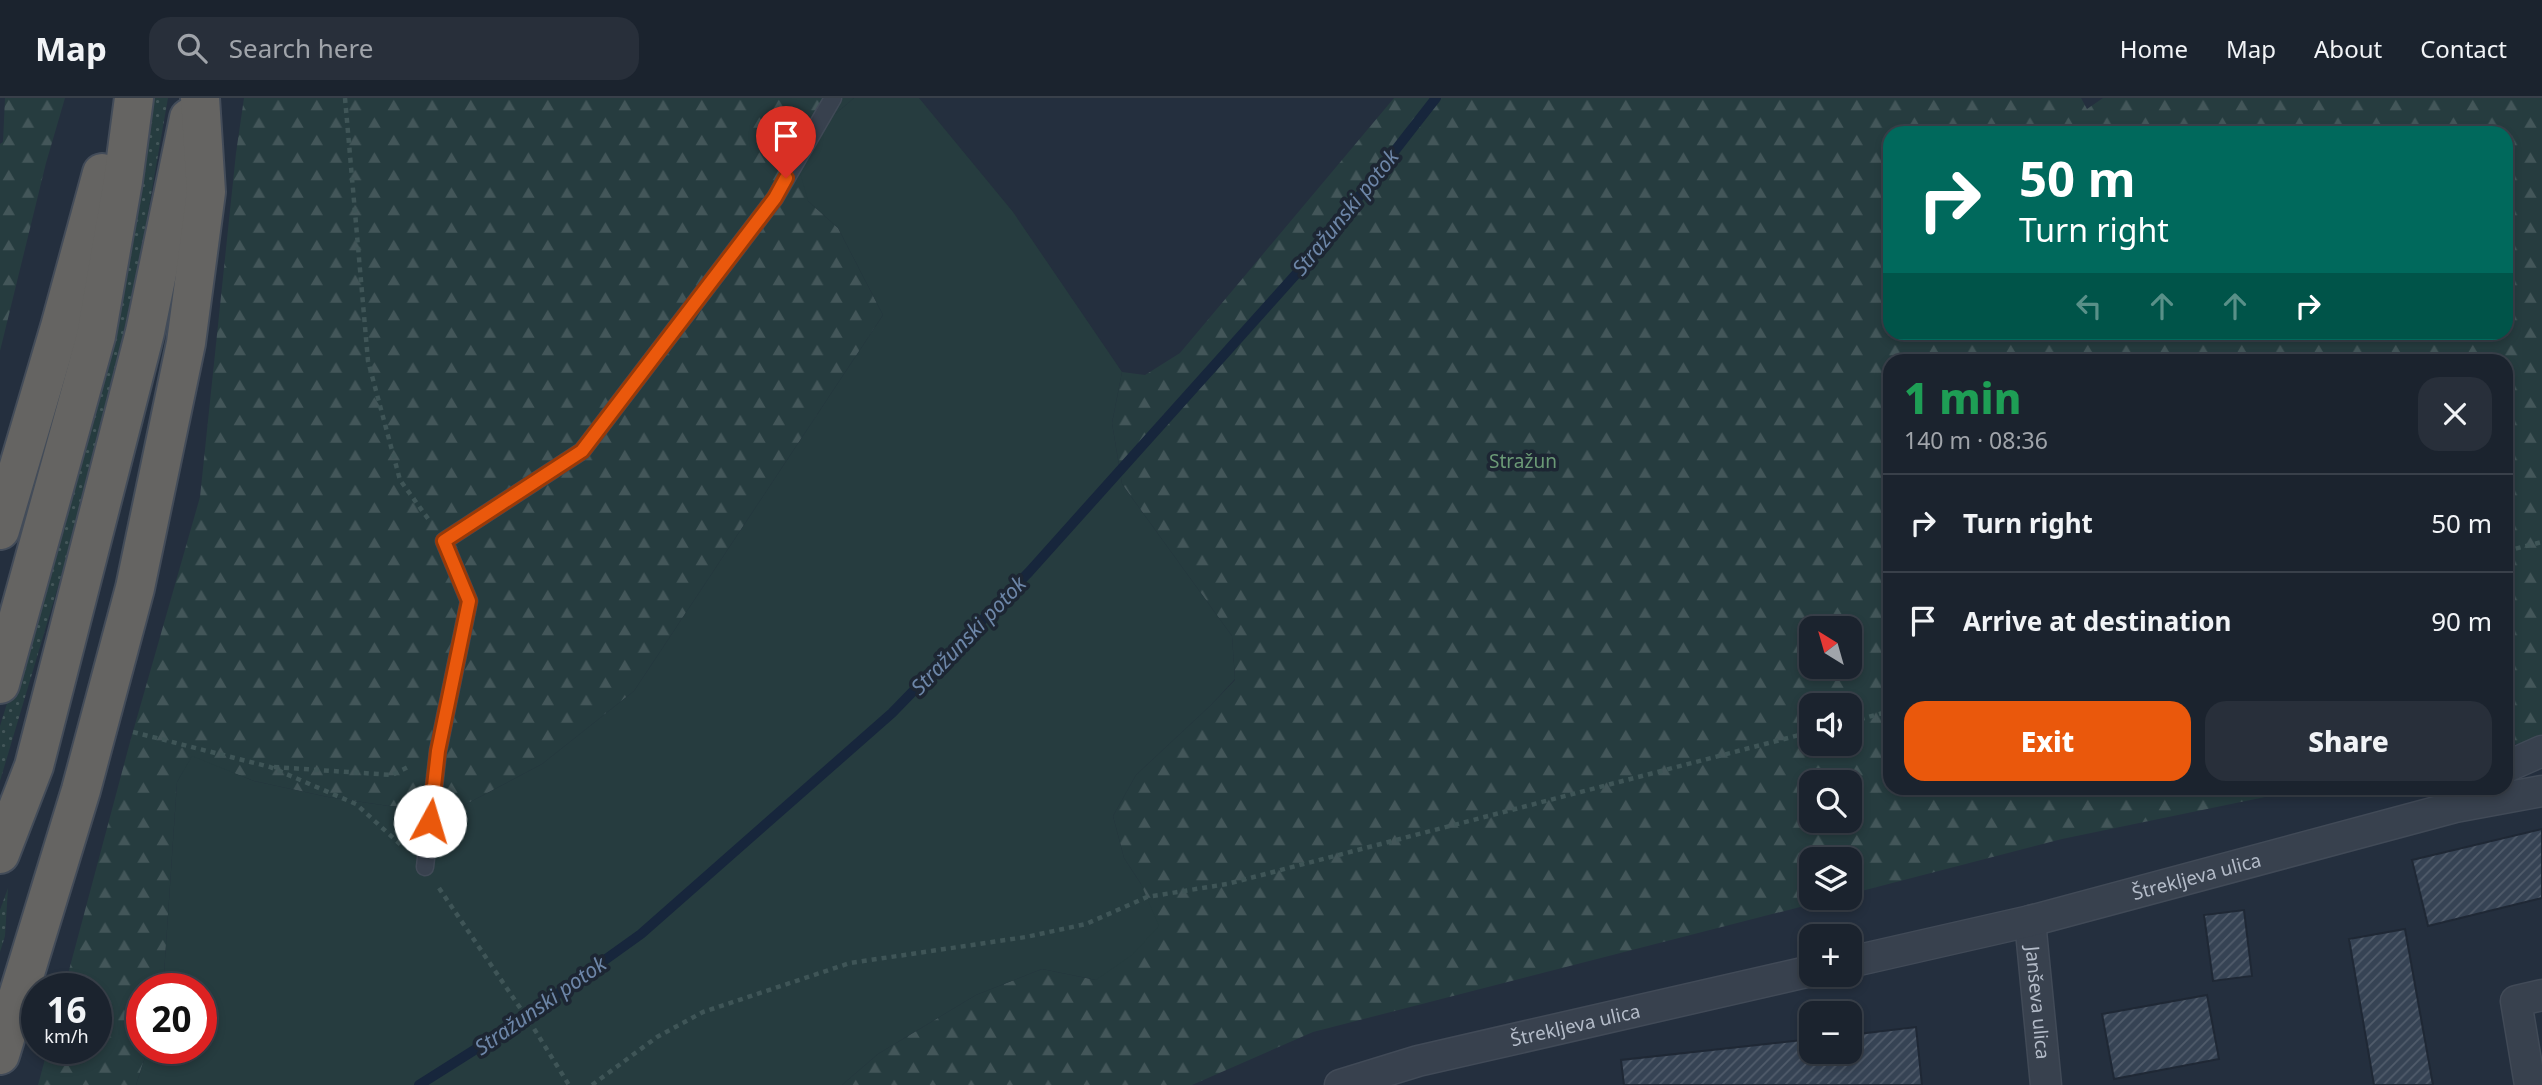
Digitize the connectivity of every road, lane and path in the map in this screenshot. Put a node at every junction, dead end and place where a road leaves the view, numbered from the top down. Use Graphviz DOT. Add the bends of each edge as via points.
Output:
graph roads {
  1 [pos="127,98"];
  2 [pos="134,98"];
  3 [pos="194,98"];
  4 [pos="200,98"];
  5 [pos="345,98"];
  6 [pos="833,98"];
  7 [pos="0,530"];
  8 [pos="444,541"];
  9 [pos="2542,542"];
  10 [pos="2513,549"];
  11 [pos="0,684"];
  12 [pos="1883,713"];
  13 [pos="1862,719"];
  14 [pos="133,732"];
  15 [pos="1799,735"];
  16 [pos="438,751"];
  17 [pos="2542,751"];
  18 [pos="2513,764"];
  19 [pos="270,767"];
  20 [pos="2542,791"];
  21 [pos="2470,795"];
  22 [pos="2455,807"];
  23 [pos="0,854"];
  24 [pos="425,867"];
  25 [pos="2030,921"];
  26 [pos="1862,959"];
  27 [pos="1799,974"];
  28 [pos="2542,995"];
  29 [pos="0,1055"];
  30 [pos="569,1085"];
  31 [pos="592,1085"];
  32 [pos="1340,1085"];
  33 [pos="2046,1085"];
  34 [pos="2530,1085"];
  1 -- 7 [label="highway"];
  2 -- 11 [label="highway" via="96,336"];
  3 -- 23 [label="highway" via="145,332 37,753"];
  4 -- 29 [label="highway" via="205,205 186,343 135,588 81,790"];
  5 -- 8 [label="path" via="368,360 400,480"];
  6 -- 8 [label="lane" via="775,198 582,451"];
  8 -- 16 [label="lane" via="469,601"];
  9 -- 10 [label="path"];
  12 -- 13 [label="path"];
  14 -- 19 [label="path"];
  15 -- 31 [label="path" via="1227,884 1147,897 1086,924 850,962 704,1012 657,1037"];
  16 -- 19 [label="path" via="392,775"];
  16 -- 24 [label="lane"];
  17 -- 18 [label="street"];
  19 -- 24 [label="path" via="356,804"];
  20 -- 22 [label="street, Štrekljeva ulica"];
  21 -- 22 [label="street"];
  22 -- 25 [label="street, Štrekljeva ulica"];
  24 -- 30 [label="path"];
  25 -- 26 [label="street, Štrekljeva ulica"];
  25 -- 33 [label="street, Janševa ulica"];
  27 -- 32 [label="street, Štrekljeva ulica" via="1418,1061"];
  28 -- 34 [label="street" via="2516,1002"];
}
